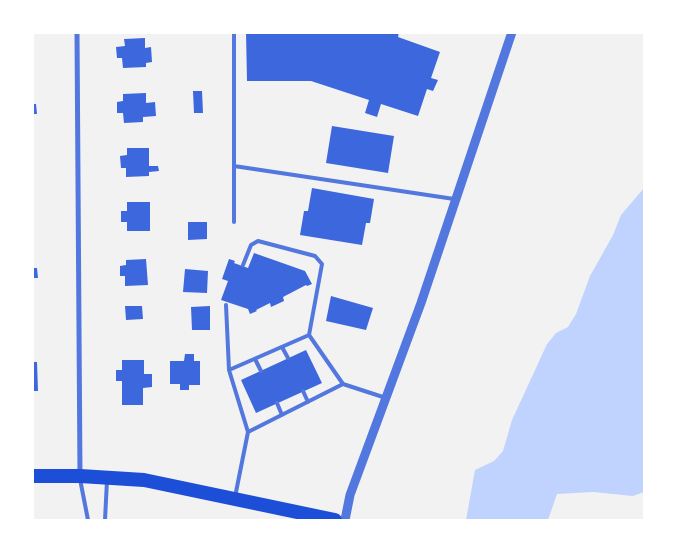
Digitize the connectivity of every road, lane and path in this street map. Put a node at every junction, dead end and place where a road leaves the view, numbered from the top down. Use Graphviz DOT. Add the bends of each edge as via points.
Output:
graph roads {
  1 [pos="77,32"];
  2 [pos="234,32"];
  3 [pos="512,32"];
  4 [pos="234,166"];
  5 [pos="457,199"];
  6 [pos="234,222"];
  7 [pos="243,265"];
  8 [pos="226,305"];
  9 [pos="309,335"];
  10 [pos="282,347"];
  11 [pos="288,358"];
  12 [pos="255,359"];
  13 [pos="229,370"];
  14 [pos="261,371"];
  15 [pos="343,384"];
  16 [pos="303,391"];
  17 [pos="386,398"];
  18 [pos="308,402"];
  19 [pos="277,403"];
  20 [pos="282,414"];
  21 [pos="248,432"];
  22 [pos="32,476"];
  23 [pos="80,476"];
  24 [pos="107,478"];
  25 [pos="234,499"];
  26 [pos="88,520"];
  27 [pos="105,520"];
  28 [pos="336,520"];
  29 [pos="345,520"];
  1 -- 23 [label="street"];
  2 -- 4 [label="lane"];
  3 -- 5 [label="street"];
  4 -- 5 [label="lane"];
  4 -- 6 [label="lane"];
  5 -- 17 [label="street"];
  7 -- 9 [label="lane" via="251,245 258,241 315,256 322,264"];
  8 -- 13 [label="lane"];
  9 -- 10 [label="lane"];
  9 -- 15 [label="lane"];
  10 -- 11 [label="lane"];
  10 -- 12 [label="lane"];
  12 -- 13 [label="lane"];
  12 -- 14 [label="lane"];
  13 -- 21 [label="lane"];
  15 -- 17 [label="lane"];
  15 -- 18 [label="lane"];
  16 -- 18 [label="lane"];
  17 -- 29 [label="street" via="350,495"];
  18 -- 20 [label="lane"];
  19 -- 20 [label="lane"];
  20 -- 21 [label="lane"];
  21 -- 25 [label="lane"];
  22 -- 23 [label="highway"];
  23 -- 24 [label="highway"];
  23 -- 26 [label="lane"];
  24 -- 25 [label="highway" via="144,480"];
  24 -- 27 [label="lane"];
  25 -- 28 [label="highway"];
}
